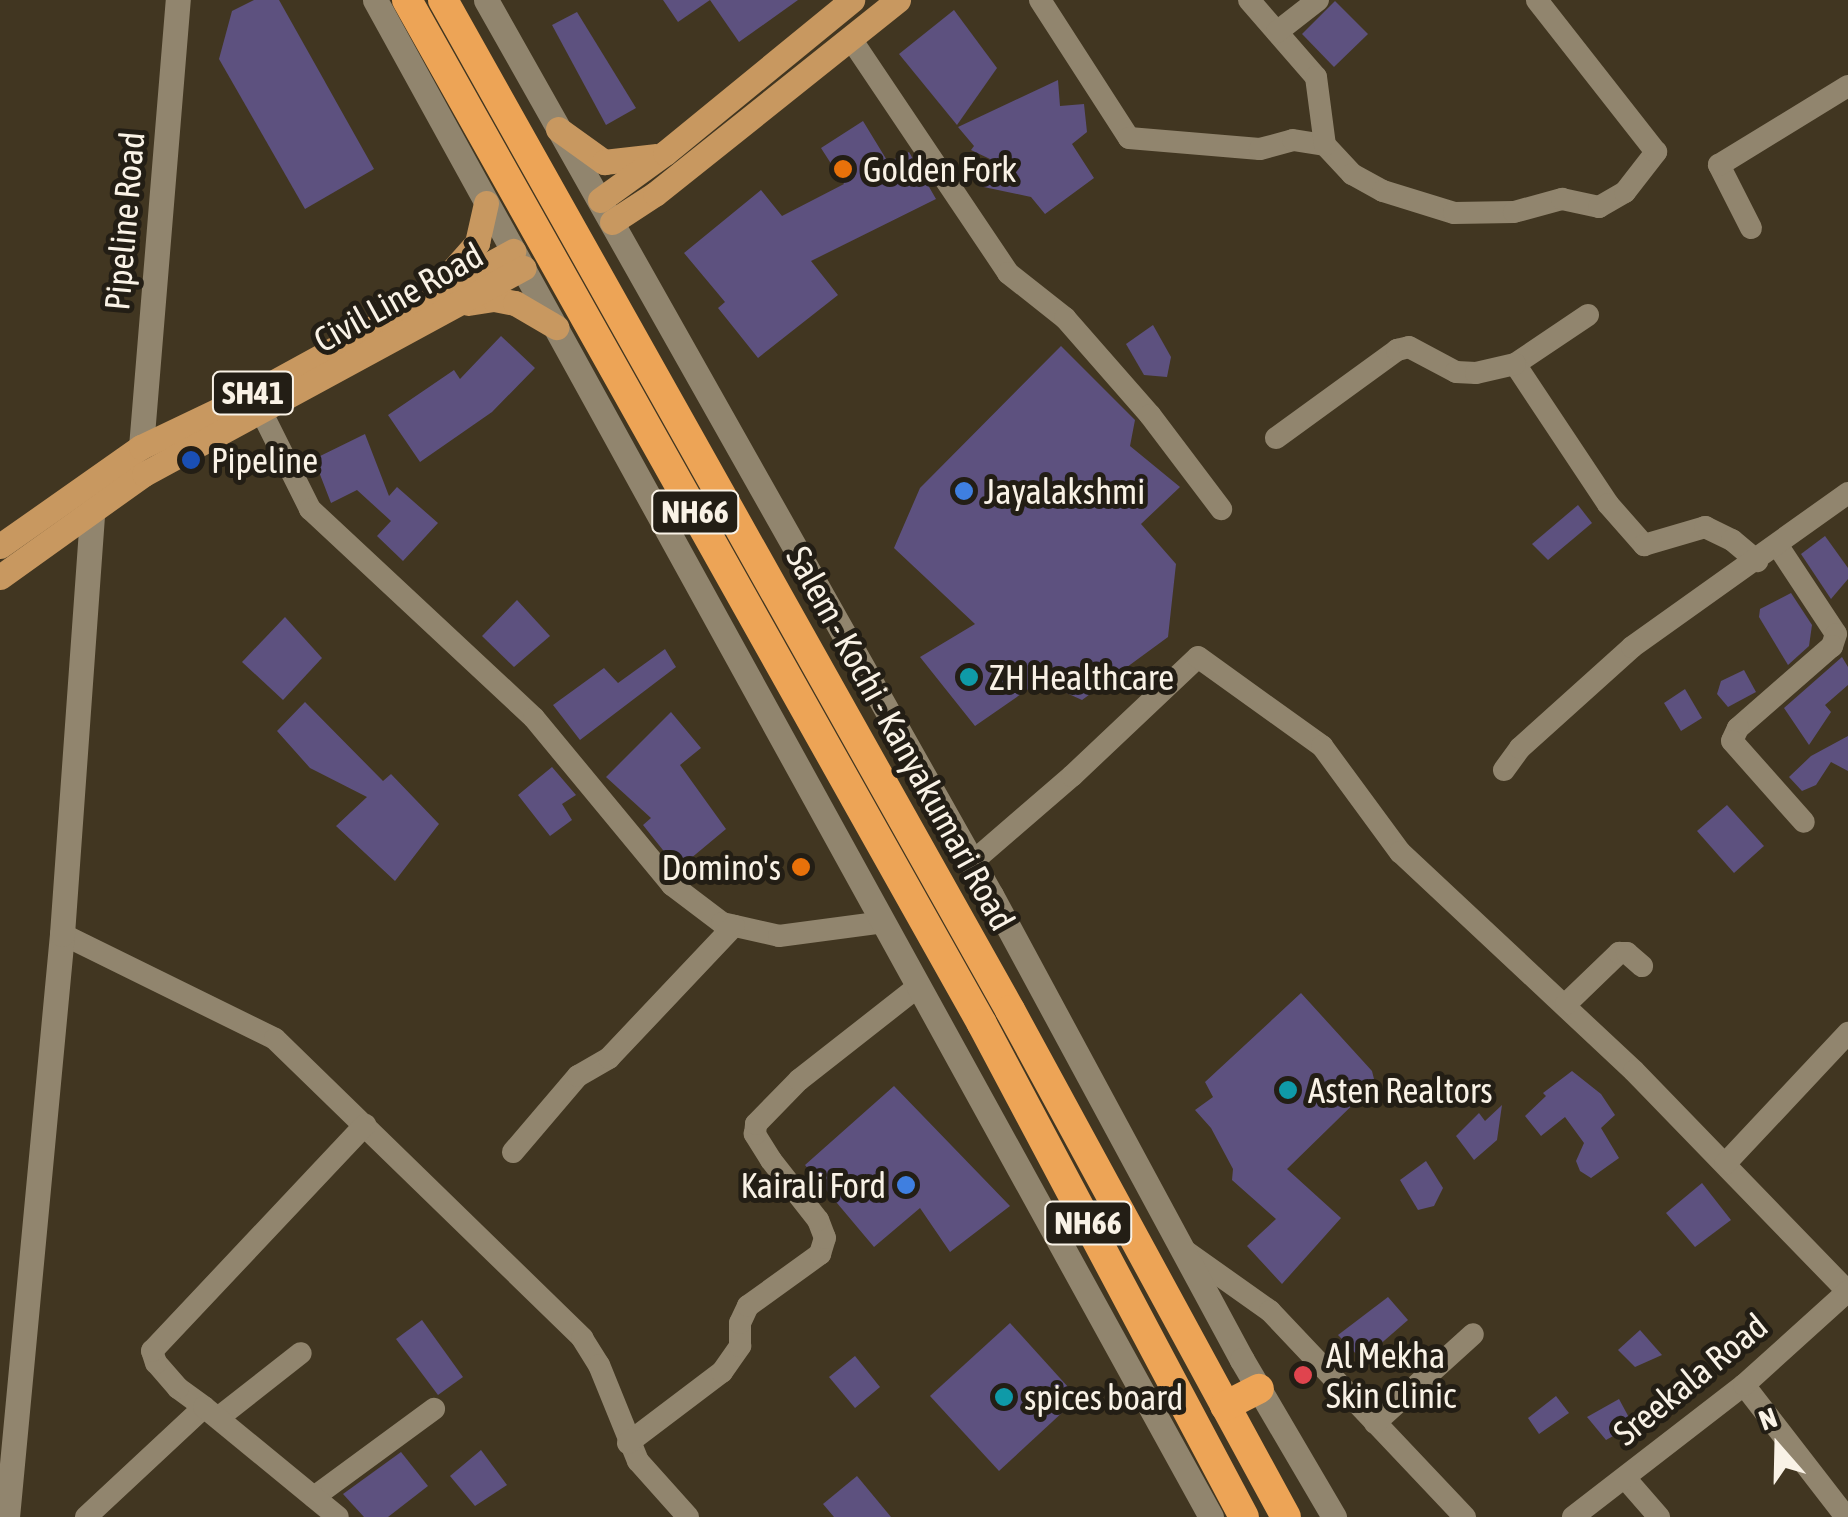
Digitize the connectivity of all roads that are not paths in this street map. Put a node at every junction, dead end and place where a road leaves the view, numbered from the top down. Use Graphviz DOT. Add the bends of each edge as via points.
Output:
graph roads {
  1 [pos="178,0"];
  2 [pos="375,0"];
  3 [pos="407,0"];
  4 [pos="443,0"];
  5 [pos="486,0"];
  6 [pos="852,0"];
  7 [pos="898,0"];
  8 [pos="1040,0"];
  9 [pos="1249,0"];
  10 [pos="1318,0"];
  11 [pos="1537,0"];
  12 [pos="1276,32"];
  13 [pos="851,39"];
  14 [pos="1848,86"];
  15 [pos="558,129"];
  16 [pos="1325,145"];
  17 [pos="665,154"];
  18 [pos="486,203"];
  19 [pos="606,211"];
  20 [pos="1751,228"];
  21 [pos="519,260"];
  22 [pos="426,297"];
  23 [pos="454,306"];
  24 [pos="1588,315"];
  25 [pos="556,327"];
  26 [pos="1515,364"];
  27 [pos="261,411"];
  28 [pos="1276,438"];
  29 [pos="140,448"];
  30 [pos="1848,494"];
  31 [pos="1222,509"];
  32 [pos="92,511"];
  33 [pos="785,532"];
  34 [pos="0,546"];
  35 [pos="1778,546"];
  36 [pos="1757,561"];
  37 [pos="0,577"];
  38 [pos="696,582"];
  39 [pos="838,622"];
  40 [pos="746,671"];
  41 [pos="1504,770"];
  42 [pos="1804,822"];
  43 [pos="970,864"];
  44 [pos="884,922"];
  45 [pos="734,926"];
  46 [pos="62,934"];
  47 [pos="1642,966"];
  48 [pos="919,986"];
  49 [pos="1566,1004"];
  50 [pos="1848,1032"];
  51 [pos="365,1125"];
  52 [pos="513,1152"];
  53 [pos="1725,1164"];
  54 [pos="1182,1248"];
  55 [pos="1848,1292"];
  56 [pos="1472,1334"];
  57 [pos="302,1352"];
  58 [pos="1744,1385"];
  59 [pos="1259,1389"];
  60 [pos="1225,1406"];
  61 [pos="434,1409"];
  62 [pos="211,1412"];
  63 [pos="1375,1423"];
  64 [pos="1182,1430"];
  65 [pos="628,1443"];
  66 [pos="1625,1478"];
  67 [pos="314,1498"];
  68 [pos="7,1517"];
  69 [pos="86,1517"];
  70 [pos="338,1517"];
  71 [pos="688,1517"];
  72 [pos="1212,1517"];
  73 [pos="1244,1517"];
  74 [pos="1286,1517"];
  75 [pos="1334,1517"];
  76 [pos="1465,1517"];
  77 [pos="1573,1517"];
  78 [pos="1659,1517"];
  79 [pos="1846,1517"];
  1 -- 29 [label="street, Pipeline Road"];
  2 -- 18 [label="street, Salem - Kochi - Kanyakumari Road"];
  3 -- 64 [label="highway, Salem - Kochi - Kanyakumari Road / NH66" via="982,1024"];
  4 -- 60 [label="highway, Salem - Kochi - Kanyakumari Road / NH66"];
  5 -- 15 [label="street, Salem - Kochi - Kanyakumari Road"];
  6 -- 17 [label="main road"];
  7 -- 13 [label="main road"];
  8 -- 16 [label="street" via="1129,138 1260,148 1293,140"];
  9 -- 12 [label="street"];
  10 -- 12 [label="street"];
  11 -- 16 [label="street" via="1656,152 1624,192 1599,206 1562,199 1514,212 1454,213 1383,192 1352,174"];
  12 -- 16 [label="street" via="1316,77"];
  13 -- 19 [label="main road" via="655,194"];
  13 -- 31 [label="street" via="1008,273 1065,318"];
  14 -- 20 [label="street" via="1719,165"];
  15 -- 17 [label="main road" via="604,162"];
  15 -- 19 [label="street, Salem - Kochi - Kanyakumari Road"];
  17 -- 19 [label="main road"];
  18 -- 21 [label="street, Salem - Kochi - Kanyakumari Road"];
  18 -- 22 [label="main road" via="477,243"];
  19 -- 33 [label="street, Salem - Kochi - Kanyakumari Road"];
  21 -- 22 [label="main road, Civil Line Road / SH41"];
  21 -- 23 [label="main road, Civil Line Road / SH41"];
  21 -- 25 [label="street, Salem - Kochi - Kanyakumari Road"];
  22 -- 29 [label="main road, Civil Line Road / SH41"];
  23 -- 25 [label="main road" via="494,299 516,303"];
  23 -- 27 [label="main road, Civil Line Road / SH41"];
  24 -- 26 [label="street"];
  25 -- 38 [label="street, Salem - Kochi - Kanyakumari Road"];
  26 -- 28 [label="street" via="1456,372 1409,347 1396,350"];
  26 -- 36 [label="street" via="1636,540 1644,545 1705,527"];
  27 -- 32 [label="main road, Civil Line Road / SH41" via="144,474"];
  27 -- 45 [label="street" via="310,508 534,718 672,886"];
  29 -- 34 [label="main road, Civil Line Road / SH41"];
  30 -- 35 [label="street"];
  32 -- 37 [label="main road, Civil Line Road / SH41"];
  32 -- 46 [label="street"];
  33 -- 38 [label="street" via="768,559 728,582"];
  33 -- 39 [label="street, Salem - Kochi - Kanyakumari Road"];
  35 -- 36 [label="street"];
  35 -- 42 [label="street" via="1836,634 1832,646 1738,728 1732,742"];
  36 -- 41 [label="street" via="1632,647"];
  38 -- 40 [label="street, Salem - Kochi - Kanyakumari Road"];
  39 -- 40 [label="street" via="809,626 762,649"];
  39 -- 43 [label="street, Salem - Kochi - Kanyakumari Road"];
  40 -- 44 [label="street, Salem - Kochi - Kanyakumari Road"];
  43 -- 49 [label="street" via="1198,657 1322,746 1400,852"];
  43 -- 54 [label="street, Salem - Kochi - Kanyakumari Road"];
  44 -- 45 [label="street" via="779,936"];
  44 -- 48 [label="street, Salem - Kochi - Kanyakumari Road"];
  45 -- 52 [label="street" via="608,1058 578,1076"];
  46 -- 51 [label="street" via="275,1040"];
  46 -- 68 [label="street"];
  47 -- 49 [label="street" via="1619,953"];
  48 -- 64 [label="street, Salem - Kochi - Kanyakumari Road"];
  48 -- 65 [label="street" via="799,1080 756,1124 771,1160 818,1220 820,1254 748,1306 740,1346 722,1372"];
  49 -- 53 [label="street"];
  50 -- 53 [label="street"];
  51 -- 62 [label="street" via="152,1351 167,1376"];
  51 -- 65 [label="street" via="582,1338"];
  53 -- 55 [label="street"];
  54 -- 59 [label="street, Salem - Kochi - Kanyakumari Road"];
  54 -- 63 [label="street" via="1270,1311"];
  55 -- 58 [label="street, Sreekala Road"];
  56 -- 63 [label="street"];
  57 -- 62 [label="street"];
  58 -- 66 [label="street, Sreekala Road"];
  58 -- 79 [label="street"];
  59 -- 60 [label="highway"];
  59 -- 75 [label="street, Salem - Kochi - Kanyakumari Road"];
  60 -- 74 [label="highway, Salem - Kochi - Kanyakumari Road / NH66"];
  61 -- 67 [label="street"];
  62 -- 67 [label="street"];
  62 -- 69 [label="street"];
  63 -- 76 [label="street"];
  64 -- 72 [label="street"];
  64 -- 73 [label="highway, Salem - Kochi - Kanyakumari Road / NH66"];
  65 -- 71 [label="street"];
  66 -- 77 [label="street, Sreekala Road"];
  66 -- 78 [label="street"];
  67 -- 70 [label="street"];
}
